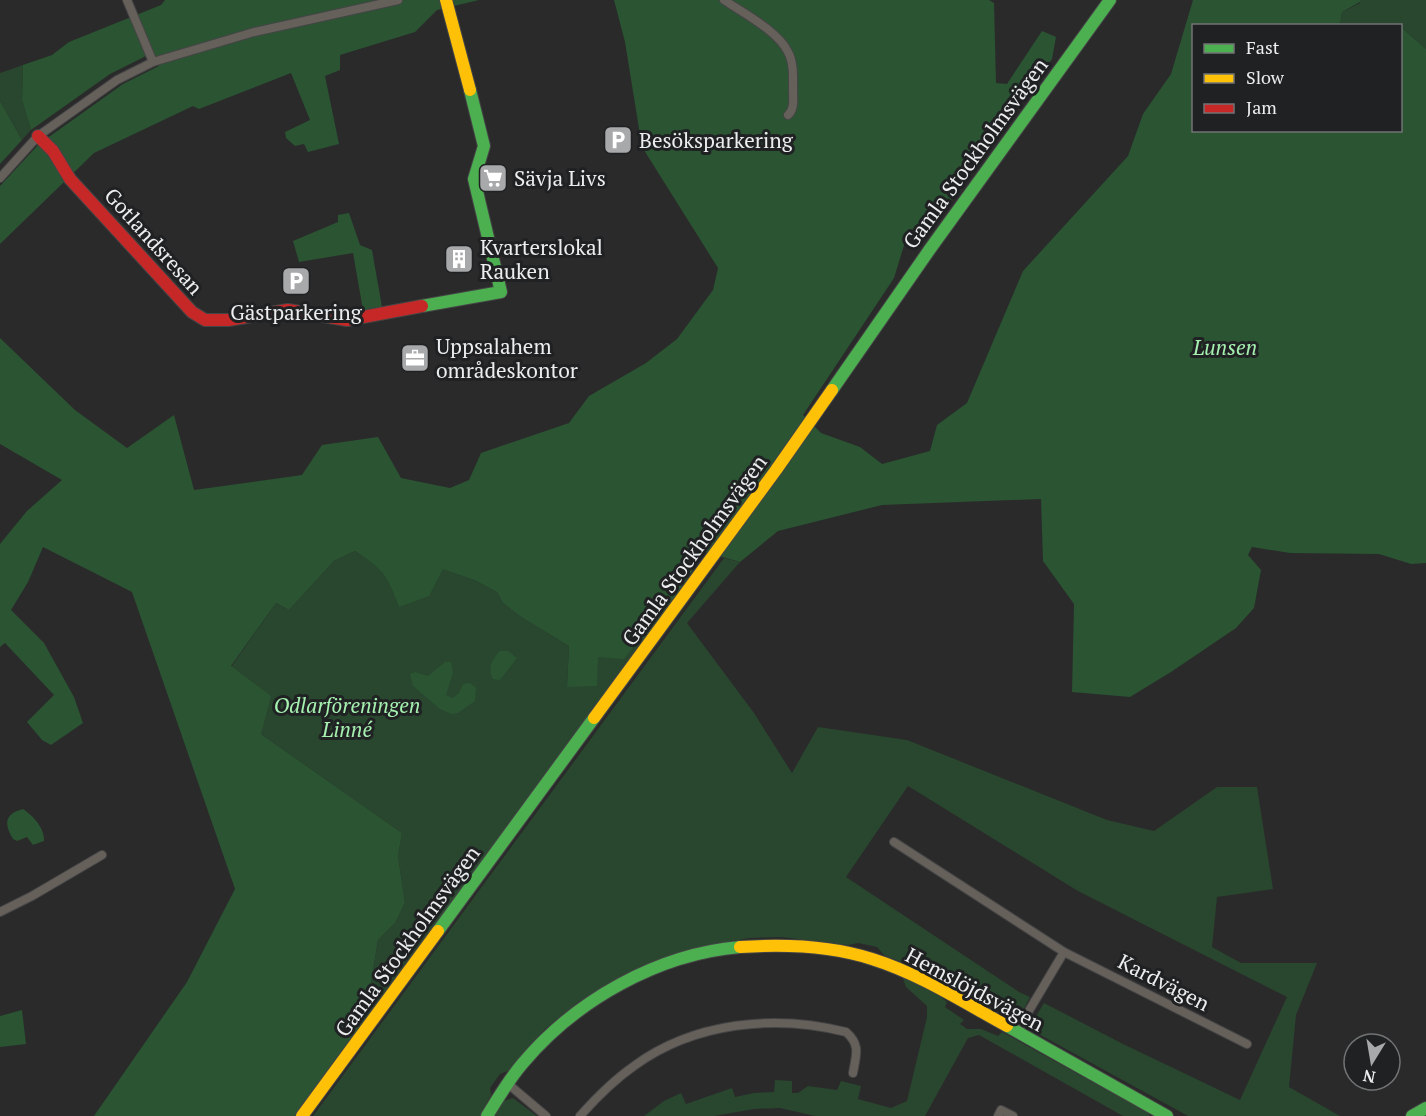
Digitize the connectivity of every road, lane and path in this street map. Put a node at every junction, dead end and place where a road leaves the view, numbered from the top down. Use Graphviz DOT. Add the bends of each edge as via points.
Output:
graph roads {
  1 [pos="127,0"];
  2 [pos="398,0"];
  3 [pos="446,0"];
  4 [pos="724,0"];
  5 [pos="1110,0"];
  6 [pos="153,62"];
  7 [pos="788,115"];
  8 [pos="38,136"];
  9 [pos="0,178"];
  10 [pos="894,842"];
  11 [pos="102,855"];
  12 [pos="0,912"];
  13 [pos="1064,952"];
  14 [pos="1018,1034"];
  15 [pos="1247,1044"];
  16 [pos="853,1073"];
  17 [pos="507,1083"];
  18 [pos="1426,1108"];
  19 [pos="1163,1115"];
  20 [pos="302,1116"];
  21 [pos="488,1116"];
  22 [pos="546,1116"];
  23 [pos="580,1116"];
  24 [pos="998,1116"];
  25 [pos="1012,1116"];
  26 [pos="1412,1116"];
  1 -- 6 [label="street"];
  2 -- 6 [label="street" via="254,32"];
  3 -- 8 [label="street, Gotlandsresan" via="484,146 474,179 501,292 348,320 288,310 205,320 192,312 70,179 53,151"];
  4 -- 7 [label="street" via="774,35 788,52 793,68 793,108"];
  5 -- 20 [label="street, Gamla Stockholmsvägen" via="776,470"];
  6 -- 8 [label="street" via="117,80"];
  8 -- 9 [label="street"];
  10 -- 13 [label="street, Kardvägen"];
  11 -- 12 [label="street"];
  13 -- 14 [label="street"];
  13 -- 15 [label="street, Kardvägen"];
  14 -- 17 [label="street, Hemslöjdsvägen" via="933,985 870,958 796,946 760,946 694,955 626,982 551,1034"];
  14 -- 19 [label="street, Hemslöjdsvägen"];
  16 -- 23 [label="street" via="856,1044 846,1032 792,1023 739,1025 711,1030 662,1048 634,1065"];
  17 -- 21 [label="street, Hemslöjdsvägen"];
  17 -- 22 [label="street"];
  18 -- 26 [label="street"];
  24 -- 25 [label="street" via="1001,1110"];
}
